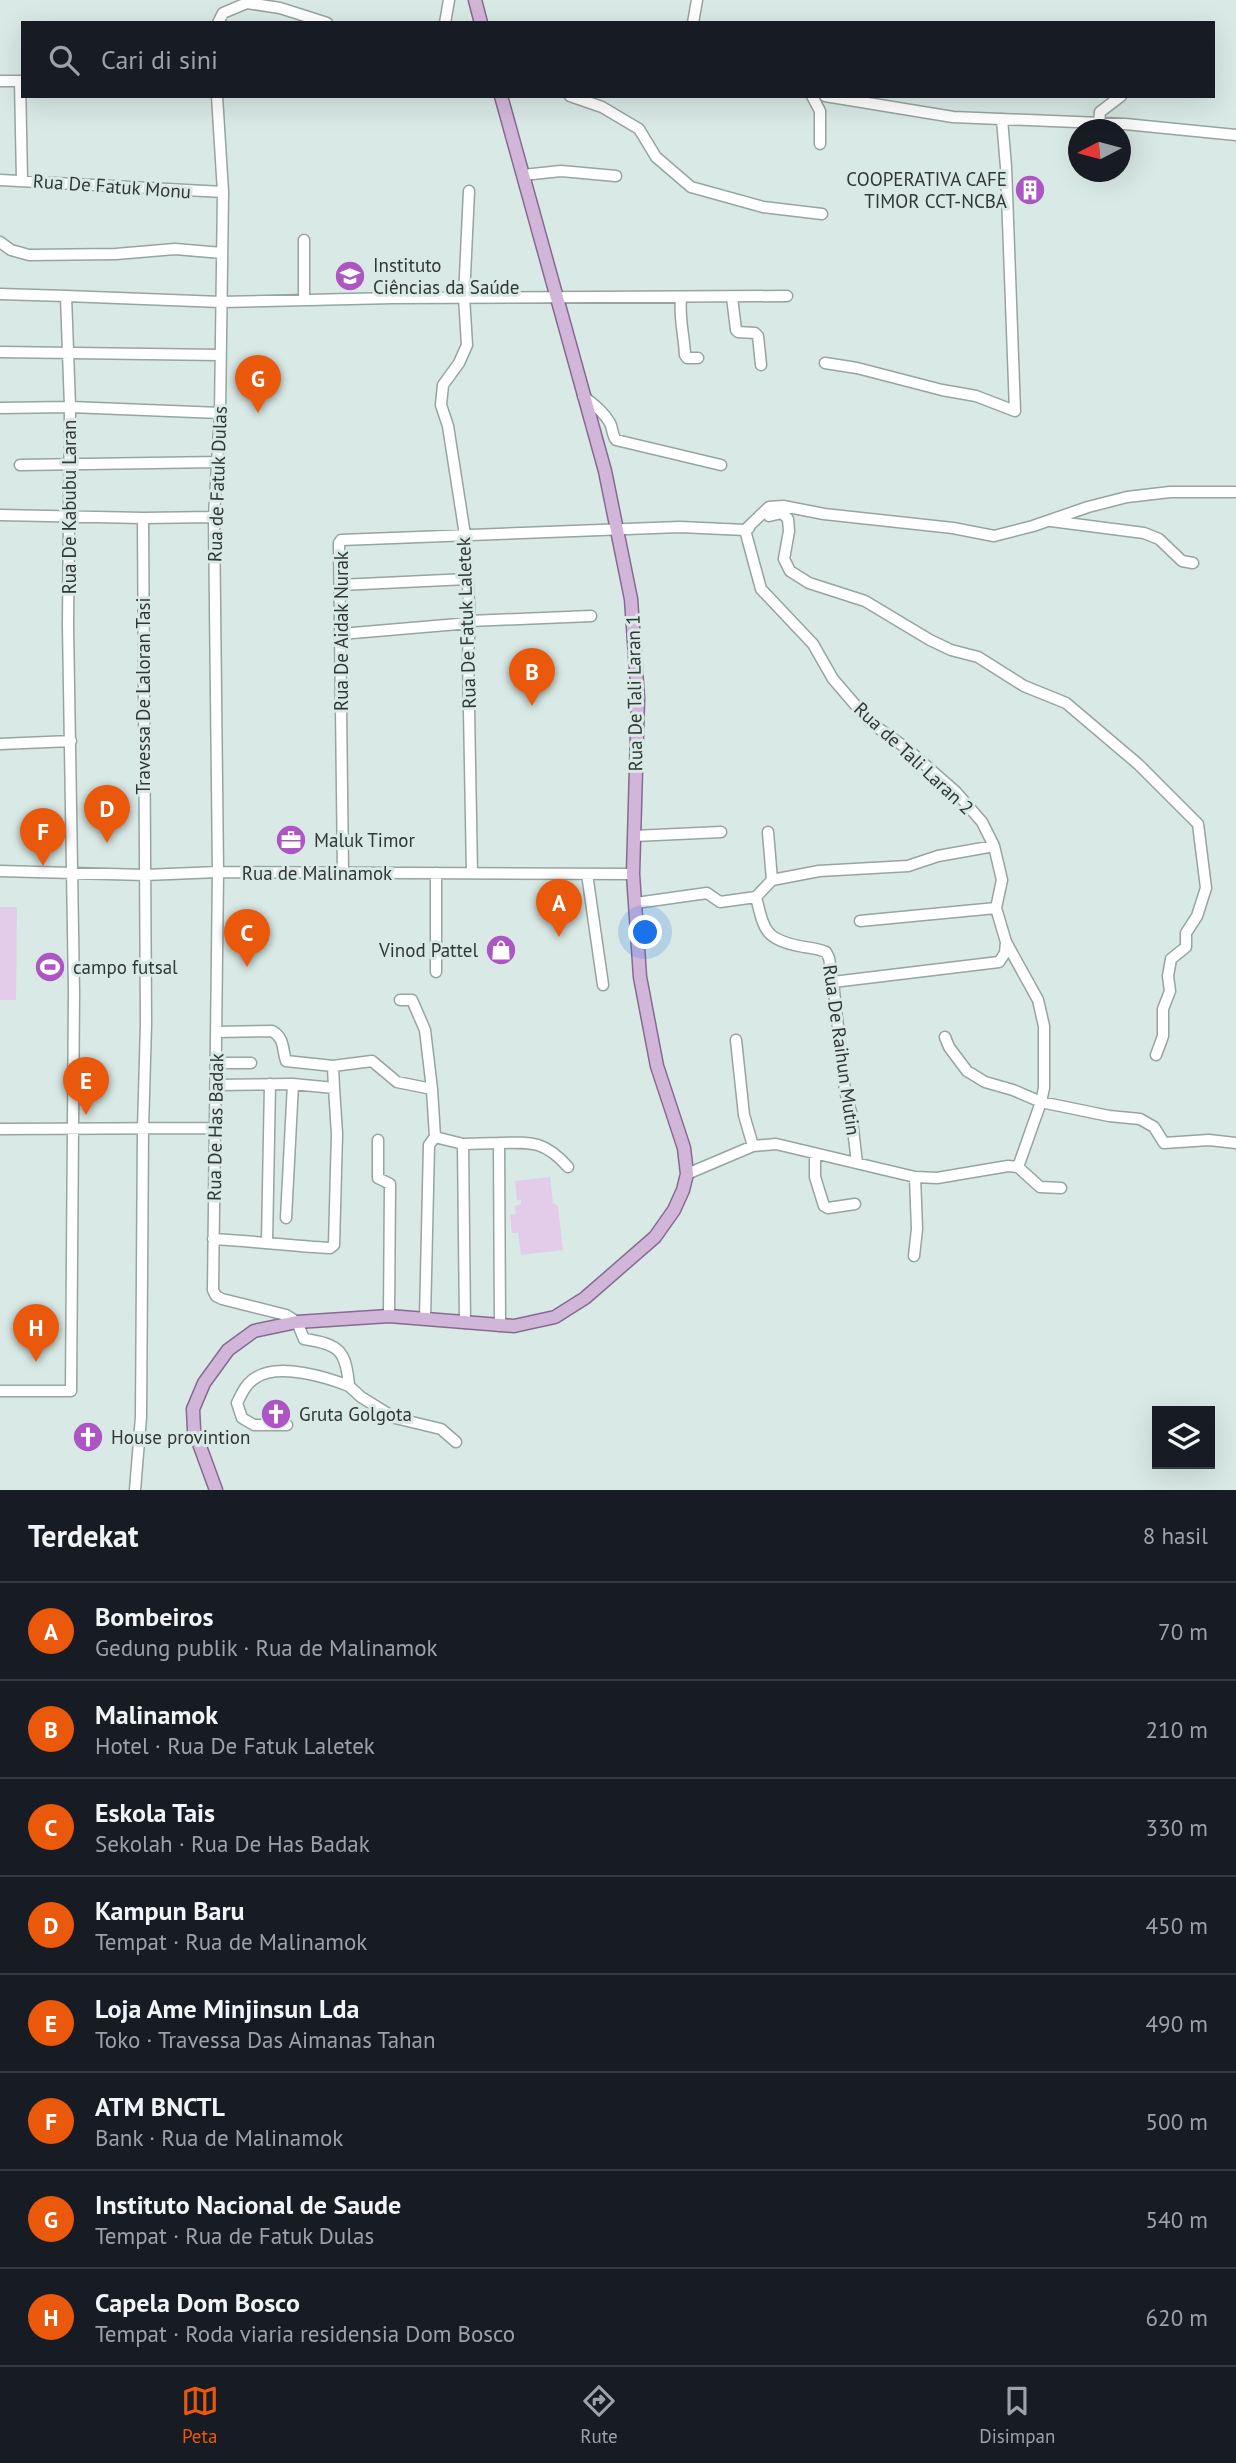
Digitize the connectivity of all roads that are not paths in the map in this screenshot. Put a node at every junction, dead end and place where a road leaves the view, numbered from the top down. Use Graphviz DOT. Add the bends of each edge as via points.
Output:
graph roads {
  1 [pos="449,0"];
  2 [pos="475,0"];
  3 [pos="697,0"];
  4 [pos="219,21"];
  5 [pos="321,21"];
  6 [pos="445,21"];
  7 [pos="480,21"];
  8 [pos="693,21"];
  9 [pos="0,81"];
  10 [pos="21,81"];
  11 [pos="21,98"];
  12 [pos="217,98"];
  13 [pos="503,98"];
  14 [pos="576,98"];
  15 [pos="813,98"];
  16 [pos="837,98"];
  17 [pos="1118,98"];
  18 [pos="1002,119"];
  19 [pos="1099,119"];
  20 [pos="1068,122"];
  21 [pos="1131,126"];
  22 [pos="1236,135"];
  23 [pos="820,144"];
  24 [pos="523,175"];
  25 [pos="616,176"];
  26 [pos="0,180"];
  27 [pos="22,180"];
  28 [pos="469,191"];
  29 [pos="223,192"];
  30 [pos="822,214"];
  31 [pos="304,240"];
  32 [pos="0,242"];
  33 [pos="222,253"];
  34 [pos="0,294"];
  35 [pos="65,296"];
  36 [pos="787,296"];
  37 [pos="732,297"];
  38 [pos="464,298"];
  39 [pos="555,298"];
  40 [pos="681,298"];
  41 [pos="304,300"];
  42 [pos="221,302"];
  43 [pos="69,351"];
  44 [pos="0,352"];
  45 [pos="220,355"];
  46 [pos="698,358"];
  47 [pos="825,363"];
  48 [pos="761,365"];
  49 [pos="583,396"];
  50 [pos="69,407"];
  51 [pos="0,408"];
  52 [pos="220,413"];
  53 [pos="218,462"];
  54 [pos="69,463"];
  55 [pos="20,465"];
  56 [pos="721,465"];
  57 [pos="1236,492"];
  58 [pos="0,514"];
  59 [pos="70,517"];
  60 [pos="215,517"];
  61 [pos="143,518"];
  62 [pos="1048,520"];
  63 [pos="618,530"];
  64 [pos="745,530"];
  65 [pos="465,536"];
  66 [pos="1193,563"];
  67 [pos="467,579"];
  68 [pos="340,585"];
  69 [pos="591,616"];
  70 [pos="470,622"];
  71 [pos="341,634"];
  72 [pos="71,741"];
  73 [pos="0,744"];
  74 [pos="768,831"];
  75 [pos="721,832"];
  76 [pos="634,836"];
  77 [pos="994,846"];
  78 [pos="0,871"];
  79 [pos="343,872"];
  80 [pos="218,873"];
  81 [pos="436,873"];
  82 [pos="472,873"];
  83 [pos="587,874"];
  84 [pos="634,874"];
  85 [pos="72,875"];
  86 [pos="145,875"];
  87 [pos="772,880"];
  88 [pos="756,897"];
  89 [pos="636,903"];
  90 [pos="996,908"];
  91 [pos="860,921"];
  92 [pos="1006,942"];
  93 [pos="436,972"];
  94 [pos="833,982"];
  95 [pos="603,985"];
  96 [pos="400,1000"];
  97 [pos="216,1032"];
  98 [pos="945,1037"];
  99 [pos="736,1040"];
  100 [pos="1156,1055"];
  101 [pos="216,1063"];
  102 [pos="251,1063"];
  103 [pos="333,1066"];
  104 [pos="270,1084"];
  105 [pos="293,1084"];
  106 [pos="216,1085"];
  107 [pos="334,1088"];
  108 [pos="432,1089"];
  109 [pos="1041,1102"];
  110 [pos="214,1128"];
  111 [pos="0,1129"];
  112 [pos="72,1129"];
  113 [pos="143,1129"];
  114 [pos="435,1137"];
  115 [pos="378,1140"];
  116 [pos="499,1143"];
  117 [pos="1236,1143"];
  118 [pos="463,1144"];
  119 [pos="753,1146"];
  120 [pos="815,1154"];
  121 [pos="858,1163"];
  122 [pos="568,1167"];
  123 [pos="1018,1167"];
  124 [pos="687,1174"];
  125 [pos="915,1177"];
  126 [pos="1060,1188"];
  127 [pos="855,1204"];
  128 [pos="286,1218"];
  129 [pos="213,1239"];
  130 [pos="267,1242"];
  131 [pos="914,1256"];
  132 [pos="389,1316"];
  133 [pos="425,1318"];
  134 [pos="297,1322"];
  135 [pos="465,1323"];
  136 [pos="500,1326"];
  137 [pos="349,1386"];
  138 [pos="0,1391"];
  139 [pos="80,1396"];
  140 [pos="0,1397"];
  141 [pos="287,1425"];
  142 [pos="456,1442"];
  143 [pos="135,1490"];
  144 [pos="216,1490"];
  1 -- 6 [label="street"];
  2 -- 7 [label="main road"];
  3 -- 8 [label="street"];
  4 -- 5 [label="street" via="223,13 247,3"];
  9 -- 10 [label="street"];
  11 -- 27 [label="street"];
  12 -- 29 [label="street, Rua de Fatuk Dulas"];
  13 -- 24 [label="main road, Rua De Tali Laran 1"];
  14 -- 30 [label="street" via="639,129 656,157 691,187 763,207"];
  15 -- 23 [label="street" via="820,111"];
  16 -- 18 [label="street" via="953,117"];
  17 -- 19 [label="street" via="1100,112"];
  18 -- 20 [label="street"];
  18 -- 47 [label="street" via="1015,411 976,396"];
  21 -- 22 [label="street"];
  24 -- 25 [label="street" via="561,171"];
  24 -- 39 [label="main road, Rua De Tali Laran 1"];
  26 -- 27 [label="street, Rua De Fatuk Monu"];
  27 -- 29 [label="street, Rua De Fatuk Monu"];
  28 -- 38 [label="street, Rua De Fatuk Laletek"];
  29 -- 33 [label="street, Rua de Fatuk Dulas"];
  31 -- 41 [label="street"];
  32 -- 33 [label="street" via="29,255 175,249"];
  33 -- 42 [label="street, Rua de Fatuk Dulas"];
  34 -- 35 [label="street"];
  35 -- 42 [label="street"];
  35 -- 43 [label="street, Rua De Kabubu Laran"];
  36 -- 37 [label="street"];
  37 -- 40 [label="street"];
  37 -- 48 [label="street" via="736,330 758,336"];
  38 -- 39 [label="street"];
  38 -- 41 [label="street"];
  38 -- 65 [label="street, Rua De Fatuk Laletek" via="467,345 443,385 441,405"];
  39 -- 40 [label="street"];
  39 -- 49 [label="main road, Rua De Tali Laran 1"];
  40 -- 46 [label="street" via="685,355"];
  41 -- 42 [label="street"];
  42 -- 45 [label="street, Rua de Fatuk Dulas"];
  43 -- 44 [label="street"];
  43 -- 45 [label="street"];
  43 -- 50 [label="street, Rua De Kabubu Laran"];
  45 -- 52 [label="street, Rua de Fatuk Dulas"];
  49 -- 56 [label="street" via="611,424 616,440"];
  49 -- 63 [label="main road, Rua De Tali Laran 1"];
  50 -- 51 [label="street"];
  50 -- 52 [label="street"];
  50 -- 54 [label="street, Rua De Kabubu Laran"];
  52 -- 53 [label="street, Rua de Fatuk Dulas"];
  53 -- 54 [label="street"];
  53 -- 60 [label="street, Rua de Fatuk Dulas"];
  54 -- 55 [label="street"];
  54 -- 59 [label="street, Rua De Kabubu Laran"];
  57 -- 62 [label="street" via="1127,497"];
  58 -- 59 [label="street"];
  59 -- 61 [label="street"];
  59 -- 72 [label="street, Rua De Kabubu Laran"];
  60 -- 61 [label="street"];
  60 -- 80 [label="street, Rua de Fatuk Dulas"];
  61 -- 86 [label="street, Travessa De Laloran Tasi"];
  62 -- 64 [label="street" via="994,536 783,506 769,508"];
  62 -- 66 [label="street" via="1144,533 1159,539 1182,561"];
  63 -- 64 [label="street, Rua De Aidak Nurak"];
  63 -- 65 [label="street, Rua De Aidak Nurak"];
  63 -- 76 [label="main road, Rua De Tali Laran 1" via="631,598 638,698"];
  64 -- 77 [label="street, Rua de Tali Laran 2" via="761,589 813,644 833,679 870,722 956,792 982,822"];
  64 -- 100 [label="street" via="773,513 782,513 788,519 784,559 790,571 809,583 865,601 930,640 978,657 1034,691 1066,704 1138,764 1198,824 1206,888 1186,933 1186,947 1171,959 1163,1036"];
  65 -- 67 [label="street, Rua De Fatuk Laletek"];
  65 -- 68 [label="street, Rua De Aidak Nurak" via="341,540"];
  67 -- 68 [label="street"];
  67 -- 70 [label="street, Rua De Fatuk Laletek"];
  68 -- 71 [label="street, Rua De Aidak Nurak"];
  69 -- 70 [label="street"];
  70 -- 71 [label="street"];
  70 -- 82 [label="street, Rua De Fatuk Laletek"];
  71 -- 79 [label="street, Rua De Aidak Nurak"];
  72 -- 73 [label="street"];
  72 -- 85 [label="street, Rua De Kabubu Laran"];
  74 -- 87 [label="street"];
  75 -- 76 [label="street"];
  76 -- 84 [label="main road, Rua De Tali Laran 1"];
  77 -- 87 [label="street" via="908,866 819,871"];
  77 -- 90 [label="street, Rua de Tali Laran 2" via="1002,880"];
  78 -- 85 [label="street, Rua de Malinamok"];
  79 -- 80 [label="street, Rua de Malinamok"];
  79 -- 81 [label="street, Rua de Malinamok"];
  80 -- 86 [label="street, Rua de Malinamok"];
  80 -- 97 [label="street, Rua De Has Badak"];
  81 -- 82 [label="street, Rua de Malinamok"];
  81 -- 93 [label="street"];
  82 -- 83 [label="street, Rua de Malinamok"];
  83 -- 84 [label="street, Rua de Malinamok"];
  83 -- 95 [label="street"];
  84 -- 89 [label="main road, Rua De Tali Laran 1"];
  85 -- 86 [label="street, Rua de Malinamok"];
  85 -- 112 [label="street, Rua De Kabubu Laran"];
  86 -- 113 [label="street, Travessa De Laloran Tasi"];
  87 -- 88 [label="street"];
  88 -- 89 [label="street" via="720,902 707,893"];
  88 -- 94 [label="street, Rua De Raihun Mutin" via="769,935 826,952"];
  89 -- 124 [label="main road, Rua De Tali Laran 1" via="640,977 650,1037 684,1148"];
  90 -- 91 [label="street"];
  90 -- 92 [label="street, Rua de Tali Laran 2"];
  92 -- 94 [label="street" via="999,962"];
  92 -- 109 [label="street, Rua de Tali Laran 2" via="1038,1000 1044,1026"];
  94 -- 121 [label="street, Rua De Raihun Mutin"];
  96 -- 108 [label="street" via="412,1000 425,1030"];
  97 -- 101 [label="street, Rua De Has Badak"];
  97 -- 103 [label="street" via="272,1031 282,1040 286,1061"];
  98 -- 109 [label="street" via="967,1071"];
  99 -- 119 [label="street" via="744,1115"];
  101 -- 102 [label="street"];
  101 -- 106 [label="street, Rua De Has Badak"];
  103 -- 107 [label="street"];
  103 -- 108 [label="street" via="372,1061 397,1082"];
  104 -- 105 [label="street"];
  104 -- 106 [label="street"];
  104 -- 130 [label="street"];
  105 -- 107 [label="street"];
  105 -- 128 [label="street"];
  106 -- 110 [label="street, Rua De Has Badak"];
  107 -- 130 [label="street" via="334,1245"];
  108 -- 114 [label="street"];
  109 -- 117 [label="street" via="1140,1119 1154,1127 1164,1143"];
  109 -- 123 [label="street, Rua de Tali Laran 2"];
  110 -- 113 [label="street"];
  110 -- 129 [label="street, Rua De Has Badak"];
  111 -- 112 [label="street"];
  112 -- 113 [label="street"];
  112 -- 138 [label="street, Rua De Kabubu Laran" via="71,1391"];
  113 -- 143 [label="street, Travessa De Laloran Tasi" via="141,1417"];
  114 -- 118 [label="street"];
  114 -- 133 [label="street" via="429,1145"];
  115 -- 132 [label="street" via="378,1178 390,1184"];
  116 -- 118 [label="street"];
  116 -- 122 [label="street" via="535,1143 557,1154"];
  116 -- 136 [label="street"];
  118 -- 135 [label="street"];
  119 -- 120 [label="street" via="776,1144"];
  119 -- 124 [label="street"];
  120 -- 121 [label="street"];
  120 -- 127 [label="street" via="815,1177 824,1206"];
  121 -- 125 [label="street"];
  123 -- 125 [label="street"];
  123 -- 126 [label="street" via="1040,1187"];
  124 -- 136 [label="main road" via="674,1210 643,1251 571,1309 555,1317"];
  125 -- 131 [label="street"];
  129 -- 130 [label="street"];
  129 -- 134 [label="street, Rua De Has Badak" via="216,1296"];
  132 -- 133 [label="main road"];
  132 -- 134 [label="main road"];
  133 -- 135 [label="main road"];
  134 -- 137 [label="street" via="304,1339 329,1342 340,1352"];
  134 -- 144 [label="main road" via="254,1331 241,1340 228,1350 198,1393 194,1430"];
  135 -- 136 [label="main road"];
  137 -- 141 [label="street" via="306,1374 257,1376 237,1403 242,1418 254,1425"];
  137 -- 142 [label="street" via="395,1418 441,1429"];
  139 -- 140 [label="street"];
}
